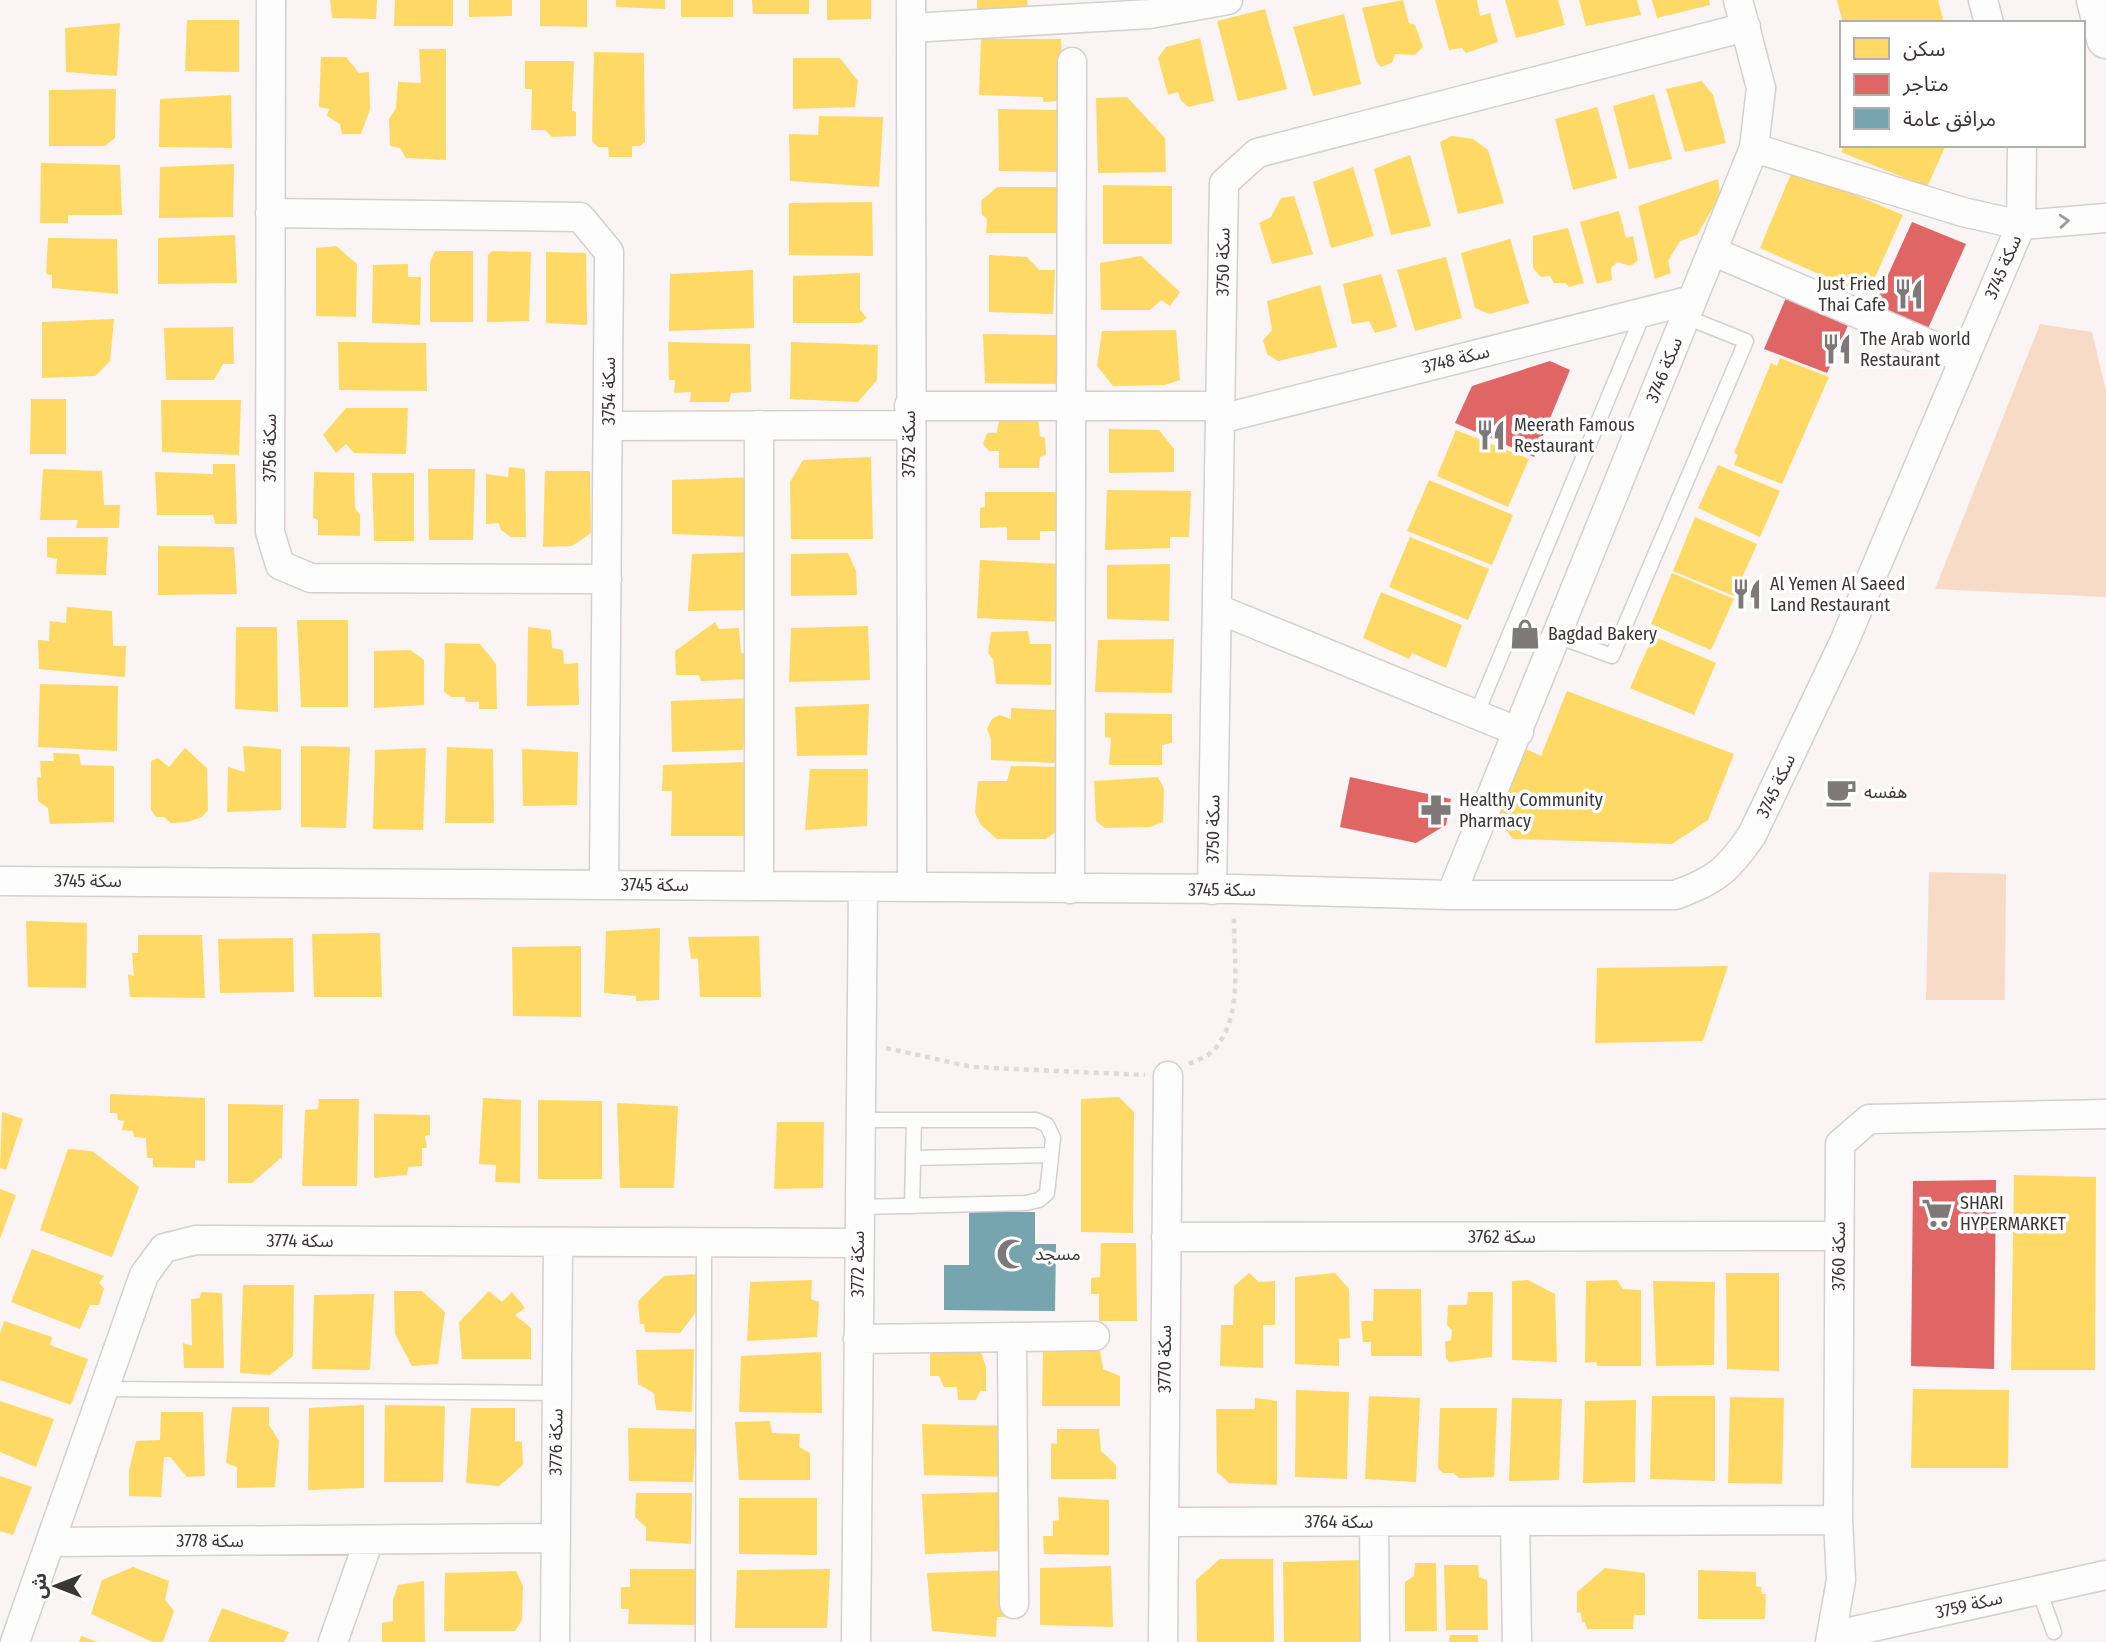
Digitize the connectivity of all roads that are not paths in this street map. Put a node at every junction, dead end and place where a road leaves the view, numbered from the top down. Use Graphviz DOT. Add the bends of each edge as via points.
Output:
graph roads {
  1 [pos="271,0"];
  2 [pos="1228,0"];
  3 [pos="1738,0"];
  4 [pos="1983,0"];
  5 [pos="2091,0"];
  6 [pos="2096,0"];
  7 [pos="911,14"];
  8 [pos="1988,21"];
  9 [pos="2085,21"];
  10 [pos="1746,27"];
  11 [pos="2106,39"];
  12 [pos="1072,62"];
  13 [pos="1754,148"];
  14 [pos="2027,148"];
  15 [pos="270,213"];
  16 [pos="2106,218"];
  17 [pos="2021,225"];
  18 [pos="1712,251"];
  19 [pos="1689,308"];
  20 [pos="1644,312"];
  21 [pos="1964,359"];
  22 [pos="1071,406"];
  23 [pos="1220,413"];
  24 [pos="909,416"];
  25 [pos="759,425"];
  26 [pos="608,426"];
  27 [pos="607,579"];
  28 [pos="1218,609"];
  29 [pos="1557,636"];
  30 [pos="1476,715"];
  31 [pos="1519,732"];
  32 [pos="0,881"];
  33 [pos="604,885"];
  34 [pos="759,886"];
  35 [pos="863,887"];
  36 [pos="912,887"];
  37 [pos="1070,889"];
  38 [pos="1223,889"];
  39 [pos="1451,895"];
  40 [pos="1168,1076"];
  41 [pos="2106,1114"];
  42 [pos="860,1120"];
  43 [pos="914,1120"];
  44 [pos="1051,1156"];
  45 [pos="913,1158"];
  46 [pos="912,1206"];
  47 [pos="859,1207"];
  48 [pos="1839,1236"];
  49 [pos="1166,1237"];
  50 [pos="558,1242"];
  51 [pos="858,1243"];
  52 [pos="704,1244"];
  53 [pos="1095,1336"];
  54 [pos="1012,1337"];
  55 [pos="858,1339"];
  56 [pos="104,1389"];
  57 [pos="557,1393"];
  58 [pos="1838,1520"];
  59 [pos="1164,1522"];
  60 [pos="1374,1522"];
  61 [pos="1515,1522"];
  62 [pos="555,1538"];
  63 [pos="369,1540"];
  64 [pos="50,1542"];
  65 [pos="2106,1575"];
  66 [pos="2039,1590"];
  67 [pos="1014,1604"];
  68 [pos="2054,1633"];
  69 [pos="1831,1639"];
  70 [pos="15,1642"];
  71 [pos="332,1642"];
  72 [pos="555,1642"];
  73 [pos="703,1642"];
  74 [pos="856,1642"];
  75 [pos="1163,1642"];
  76 [pos="1375,1642"];
  77 [pos="1517,1642"];
  1 -- 15 [label="street, سكة 3756"];
  2 -- 7 [label="street" via="1150,14"];
  3 -- 10 [label="street, سكة 3746"];
  4 -- 8 [label="street"];
  5 -- 9 [label="street"];
  6 -- 11 [label="main road"];
  7 -- 24 [label="street, سكة 3752"];
  10 -- 13 [label="street, سكة 3746" via="1761,88"];
  10 -- 23 [label="street, سكة 3750" via="1257,153 1224,183"];
  12 -- 22 [label="street"];
  13 -- 17 [label="street" via="1963,212"];
  13 -- 18 [label="street, سكة 3746"];
  14 -- 17 [label="street"];
  15 -- 26 [label="street, سكة 3754" via="580,217 609,252"];
  15 -- 27 [label="street, سكة 3756" via="270,532 280,565 311,578"];
  17 -- 16 [label="street, one-way"];
  17 -- 21 [label="street, سكة 3745"];
  18 -- 19 [label="street, سكة 3746"];
  18 -- 21 [label="street"];
  19 -- 20 [label="street, سكة 3748"];
  19 -- 29 [label="street, سكة 3746"];
  19 -- 29 [label="lane" via="1746,341 1612,656"];
  20 -- 23 [label="street, سكة 3748"];
  20 -- 30 [label="lane"];
  21 -- 39 [label="street, سكة 3745" via="1844,642 1752,835 1737,857 1707,884 1675,895"];
  22 -- 23 [label="street, سكة 3748"];
  22 -- 24 [label="street, سكة 3748"];
  22 -- 37 [label="street"];
  23 -- 28 [label="street, سكة 3750"];
  24 -- 25 [label="street, سكة 3748"];
  24 -- 36 [label="street, سكة 3752"];
  25 -- 26 [label="street, سكة 3748"];
  25 -- 34 [label="street"];
  26 -- 27 [label="street, سكة 3754"];
  27 -- 33 [label="street, سكة 3754"];
  28 -- 30 [label="street"];
  28 -- 38 [label="street, سكة 3750"];
  29 -- 31 [label="street, سكة 3746"];
  30 -- 31 [label="street"];
  31 -- 39 [label="street, سكة 3746"];
  32 -- 33 [label="street, سكة 3745"];
  33 -- 34 [label="street, سكة 3745"];
  34 -- 35 [label="street, سكة 3745"];
  35 -- 36 [label="street, سكة 3745"];
  35 -- 42 [label="street, سكة 3772"];
  36 -- 37 [label="street, سكة 3745"];
  37 -- 38 [label="street, سكة 3745"];
  38 -- 39 [label="street, سكة 3745"];
  40 -- 49 [label="street, سكة 3770"];
  41 -- 48 [label="street, سكة 3760" via="1869,1119 1840,1144"];
  42 -- 43 [label="lane"];
  42 -- 47 [label="street, سكة 3772"];
  43 -- 44 [label="lane" via="1036,1120 1047,1125 1053,1138"];
  43 -- 45 [label="lane"];
  44 -- 45 [label="lane"];
  44 -- 46 [label="lane" via="1047,1193 1039,1200"];
  45 -- 46 [label="lane"];
  46 -- 47 [label="lane"];
  47 -- 51 [label="street, سكة 3772"];
  48 -- 49 [label="street, سكة 3762"];
  48 -- 58 [label="street, سكة 3760"];
  49 -- 59 [label="street, سكة 3770"];
  50 -- 52 [label="street, سكة 3774"];
  50 -- 56 [label="street, سكة 3774" via="196,1240 164,1248 145,1275"];
  50 -- 57 [label="street, سكة 3776"];
  51 -- 52 [label="street, سكة 3774"];
  51 -- 55 [label="street, سكة 3772"];
  52 -- 73 [label="lane"];
  53 -- 54 [label="street"];
  54 -- 55 [label="street"];
  54 -- 67 [label="street"];
  55 -- 74 [label="street, سكة 3772"];
  56 -- 57 [label="lane"];
  56 -- 64 [label="street, سكة 3774"];
  57 -- 62 [label="street, سكة 3776"];
  58 -- 61 [label="street, سكة 3764"];
  58 -- 69 [label="street, سكة 3760" via="1841,1580"];
  59 -- 60 [label="street, سكة 3764"];
  59 -- 75 [label="street, سكة 3770"];
  60 -- 61 [label="street, سكة 3764"];
  60 -- 76 [label="street"];
  61 -- 77 [label="street"];
  62 -- 63 [label="street, سكة 3778"];
  62 -- 72 [label="street, سكة 3776"];
  63 -- 64 [label="street, سكة 3778"];
  63 -- 71 [label="street"];
  64 -- 70 [label="street, سكة 3774"];
  65 -- 66 [label="street, سكة 3759"];
  66 -- 68 [label="lane"];
  66 -- 69 [label="street, سكة 3759"];
}
